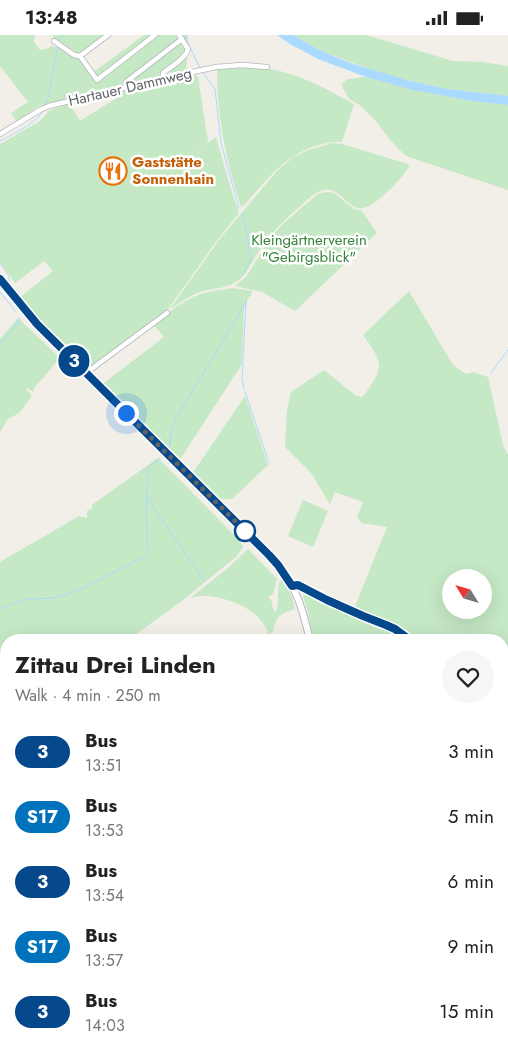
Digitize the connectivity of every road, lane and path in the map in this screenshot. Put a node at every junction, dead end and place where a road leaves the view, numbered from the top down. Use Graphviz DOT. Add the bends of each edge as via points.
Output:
graph roads {
  1 [pos="108,35"];
  2 [pos="155,35"];
  3 [pos="180,37"];
  4 [pos="54,41"];
  5 [pos="80,56"];
  6 [pos="267,67"];
  7 [pos="164,78"];
  8 [pos="126,82"];
  9 [pos="0,134"];
  10 [pos="0,279"];
  11 [pos="167,313"];
  12 [pos="86,373"];
  13 [pos="292,586"];
  14 [pos="308,634"];
  15 [pos="402,634"];
  1 -- 5 [label="street"];
  2 -- 5 [label="street" via="97,80"];
  3 -- 7 [label="street" via="187,52 163,73"];
  3 -- 8 [label="street"];
  4 -- 5 [label="street"];
  6 -- 7 [label="street, Hartauer Dammweg" via="230,65"];
  7 -- 9 [label="street, Hartauer Dammweg" via="48,106"];
  10 -- 12 [label="main road" via="37,324"];
  11 -- 12 [label="street"];
  12 -- 13 [label="main road" via="269,555"];
  13 -- 14 [label="main road"];
  13 -- 15 [label="street" via="298,585"];
}
